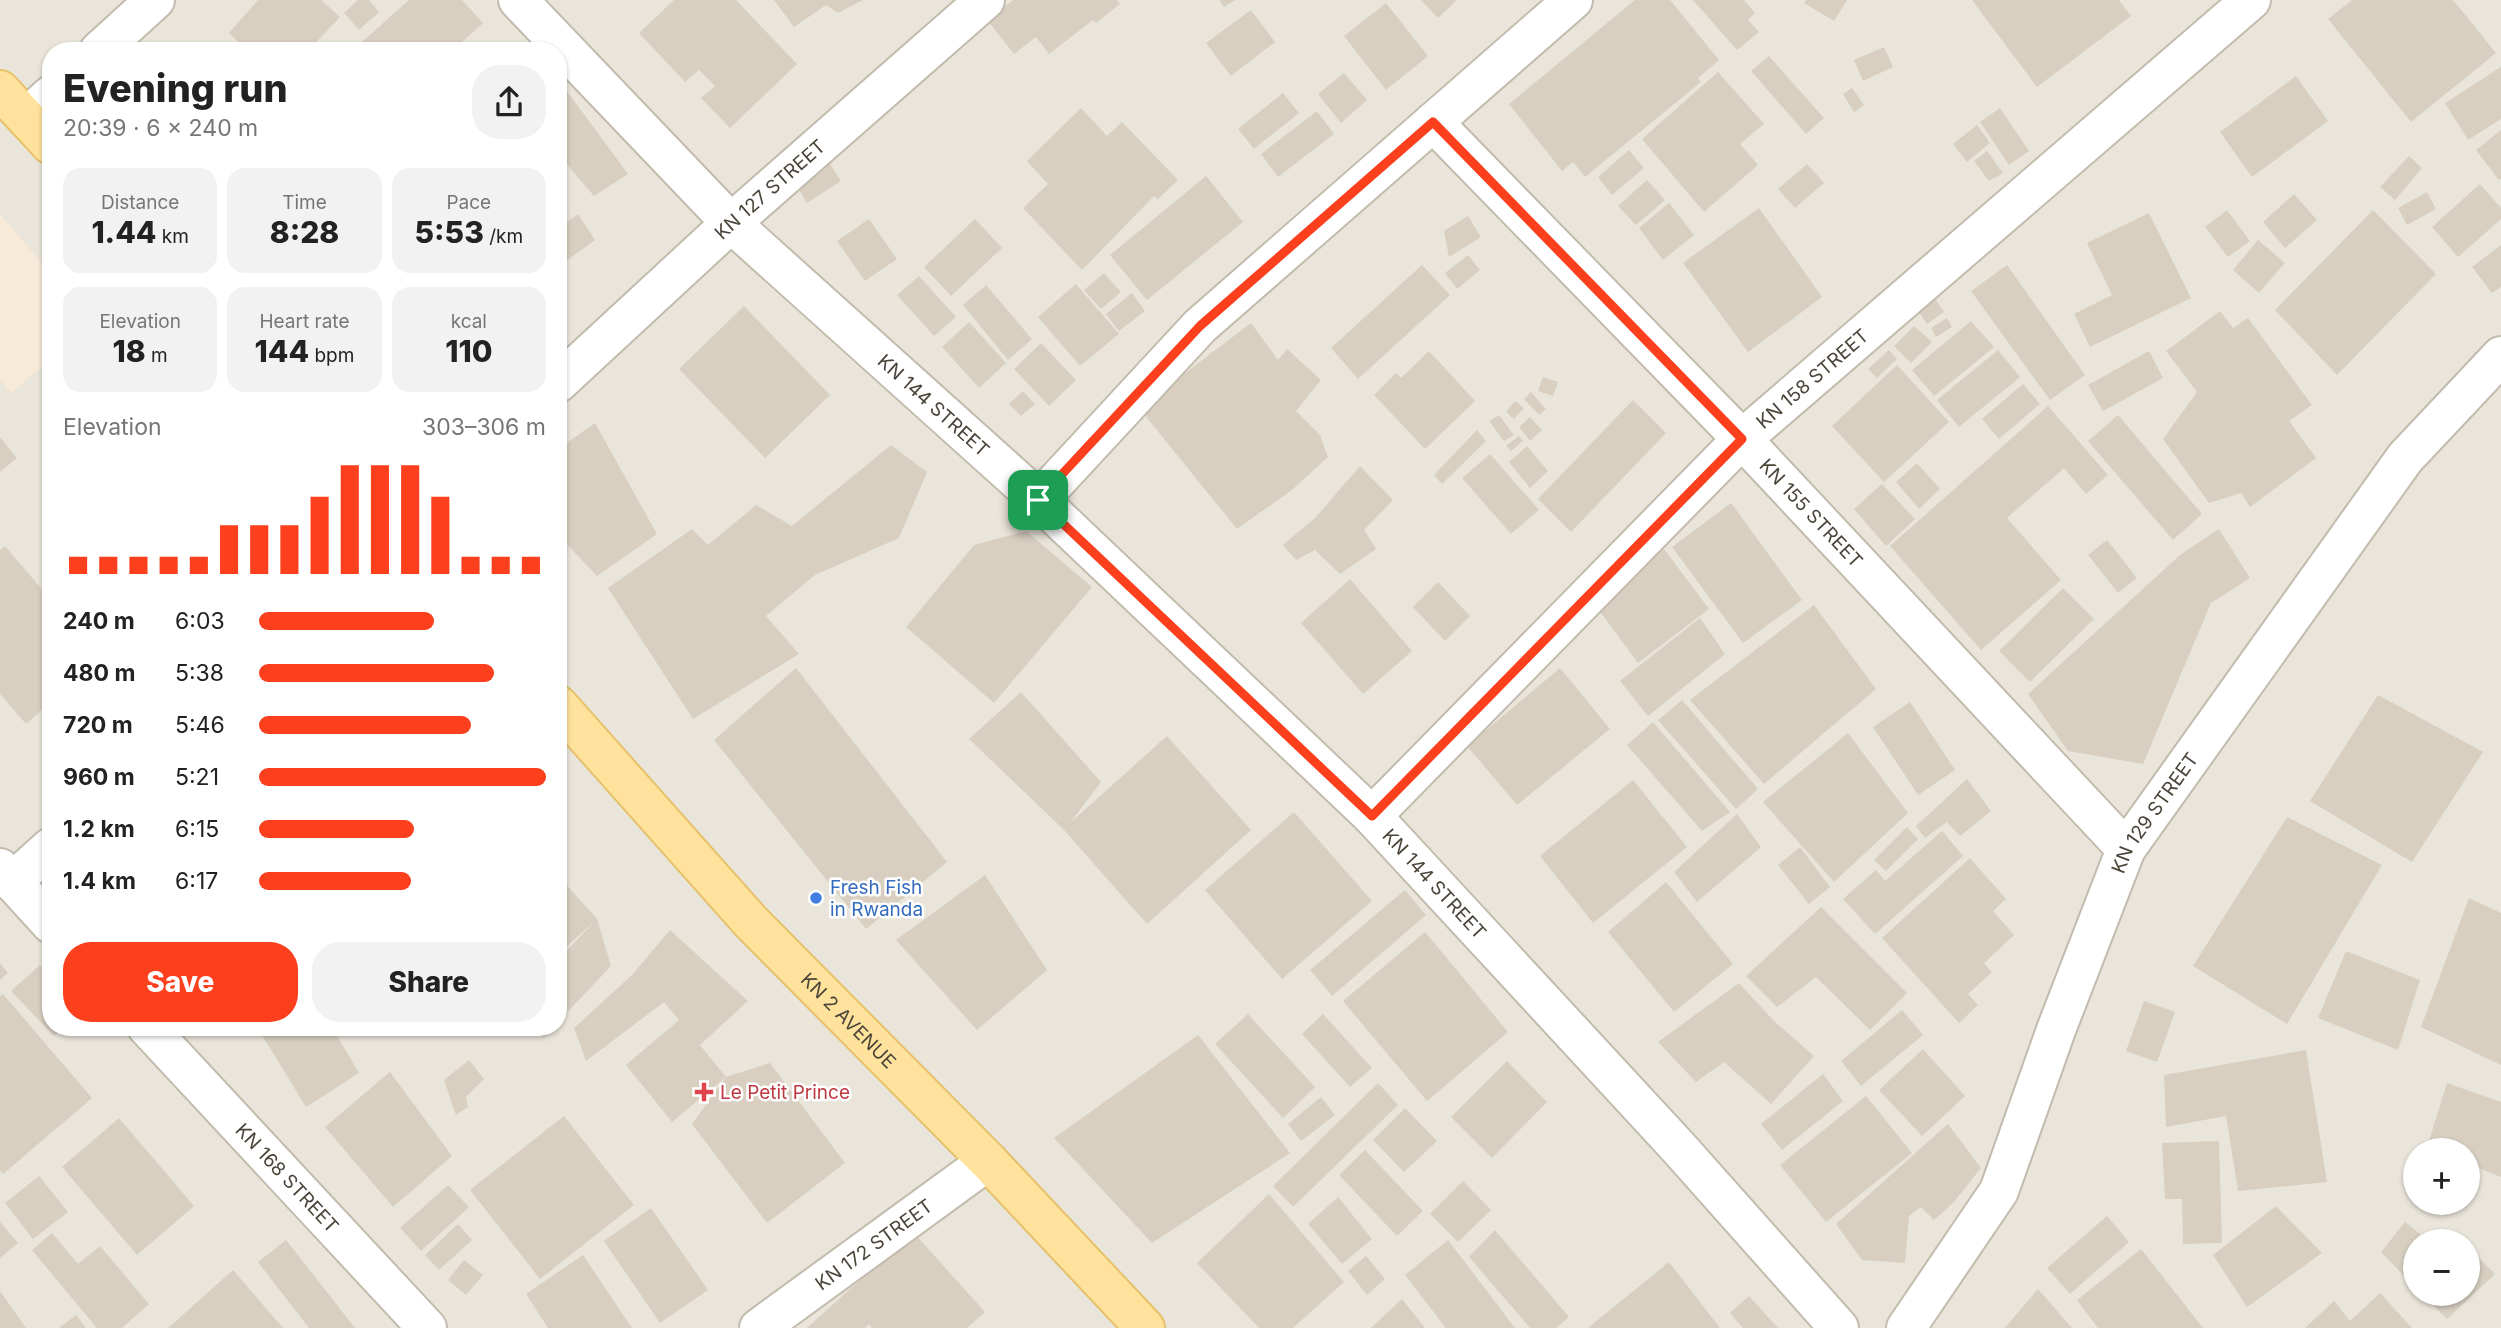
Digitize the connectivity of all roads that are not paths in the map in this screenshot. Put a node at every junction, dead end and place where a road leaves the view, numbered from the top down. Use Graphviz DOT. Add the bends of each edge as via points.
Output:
graph roads {
  1 [pos="155,0"];
  2 [pos="518,0"];
  3 [pos="985,0"];
  4 [pos="1573,0"];
  5 [pos="2250,0"];
  6 [pos="109,42"];
  7 [pos="558,42"];
  8 [pos="567,51"];
  9 [pos="0,90"];
  10 [pos="42,119"];
  11 [pos="1433,122"];
  12 [pos="731,223"];
  13 [pos="2501,356"];
  14 [pos="567,375"];
  15 [pos="1742,439"];
  16 [pos="1038,500"];
  17 [pos="567,715"];
  18 [pos="1372,816"];
  19 [pos="2126,849"];
  20 [pos="42,853"];
  21 [pos="6,875"];
  22 [pos="42,914"];
  23 [pos="155,1036"];
  24 [pos="988,1161"];
  25 [pos="427,1328"];
  26 [pos="759,1328"];
  27 [pos="1145,1328"];
  28 [pos="1839,1328"];
  29 [pos="1906,1328"];
  1 -- 6 [label="street"];
  2 -- 7 [label="street, KN 144 STREET"];
  3 -- 12 [label="street, KN 127 STREET"];
  4 -- 11 [label="street"];
  5 -- 15 [label="street, KN 158 STREET"];
  8 -- 12 [label="street, KN 144 STREET"];
  9 -- 10 [label="main road"];
  11 -- 15 [label="street, KN 155 STREET"];
  11 -- 16 [label="street" via="1200,326"];
  12 -- 14 [label="street, KN 127 STREET"];
  12 -- 16 [label="street, KN 144 STREET"];
  13 -- 19 [label="street, KN 129 STREET" via="2405,458"];
  15 -- 18 [label="street, KN 158 STREET"];
  15 -- 19 [label="street, KN 155 STREET"];
  16 -- 18 [label="street, KN 144 STREET"];
  17 -- 24 [label="main road, KN 2 AVENUE" via="751,922"];
  18 -- 28 [label="street, KN 144 STREET"];
  19 -- 29 [label="street, KN 129 STREET" via="1999,1191"];
  20 -- 21 [label="street"];
  21 -- 22 [label="street"];
  23 -- 25 [label="street, KN 168 STREET"];
  24 -- 26 [label="street, KN 172 STREET"];
  24 -- 27 [label="main road, KN 2 AVENUE"];
}
